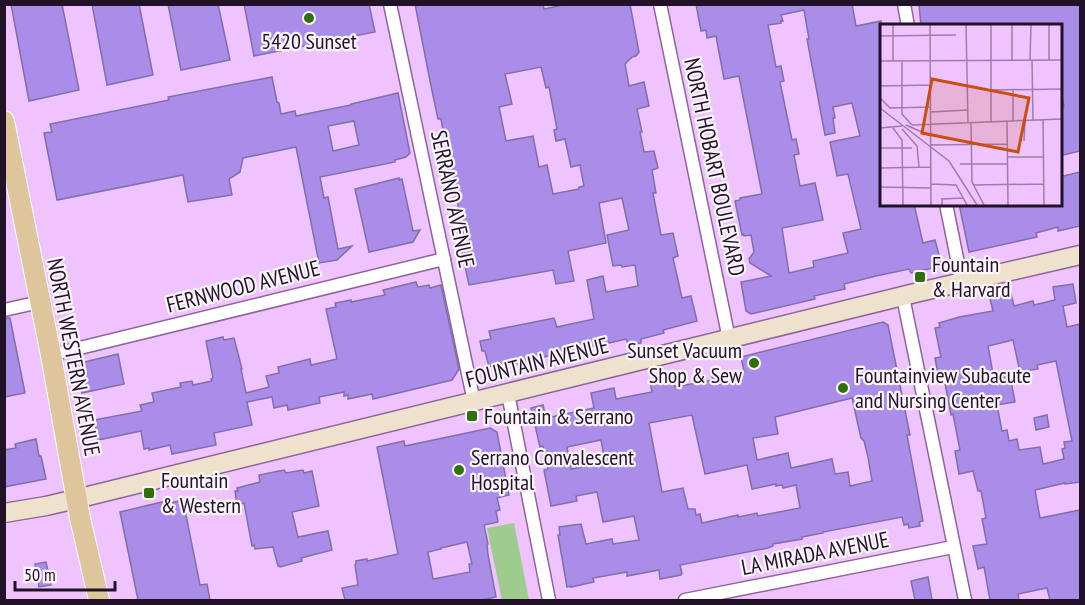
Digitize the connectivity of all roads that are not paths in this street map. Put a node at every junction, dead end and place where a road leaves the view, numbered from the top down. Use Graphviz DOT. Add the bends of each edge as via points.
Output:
graph roads {
  1 [pos="390,4"];
  2 [pos="660,4"];
  3 [pos="904,4"];
  4 [pos="908,24"];
  5 [pos="4,121"];
  6 [pos="945,206"];
  7 [pos="1080,255"];
  8 [pos="444,258"];
  9 [pos="962,283"];
  10 [pos="903,297"];
  11 [pos="40,302"];
  12 [pos="4,309"];
  13 [pos="729,339"];
  14 [pos="51,355"];
  15 [pos="508,393"];
  16 [pos="474,402"];
  17 [pos="76,500"];
  18 [pos="4,513"];
  19 [pos="953,547"];
  20 [pos="99,600"];
  21 [pos="549,600"];
  22 [pos="686,600"];
  23 [pos="965,600"];
  1 -- 8 [label="street, SERRANO AVENUE"];
  2 -- 13 [label="street, NORTH HOBART BOULEVARD"];
  3 -- 4 [label="street"];
  5 -- 11 [label="main road, NORTH WESTERN AVENUE"];
  6 -- 9 [label="street"];
  7 -- 9 [label="street, FOUNTAIN AVENUE"];
  8 -- 14 [label="street, FERNWOOD AVENUE"];
  8 -- 16 [label="street, SERRANO AVENUE"];
  9 -- 10 [label="street, FOUNTAIN AVENUE"];
  10 -- 13 [label="street, FOUNTAIN AVENUE"];
  10 -- 19 [label="street"];
  11 -- 12 [label="street"];
  11 -- 14 [label="main road, NORTH WESTERN AVENUE"];
  13 -- 15 [label="street, FOUNTAIN AVENUE"];
  14 -- 17 [label="main road, NORTH WESTERN AVENUE"];
  15 -- 16 [label="street, FOUNTAIN AVENUE"];
  15 -- 21 [label="street"];
  16 -- 17 [label="street, FOUNTAIN AVENUE"];
  17 -- 18 [label="street, FOUNTAIN AVENUE"];
  17 -- 20 [label="main road, NORTH WESTERN AVENUE"];
  19 -- 22 [label="street, LA MIRADA AVENUE"];
  19 -- 23 [label="street"];
}
